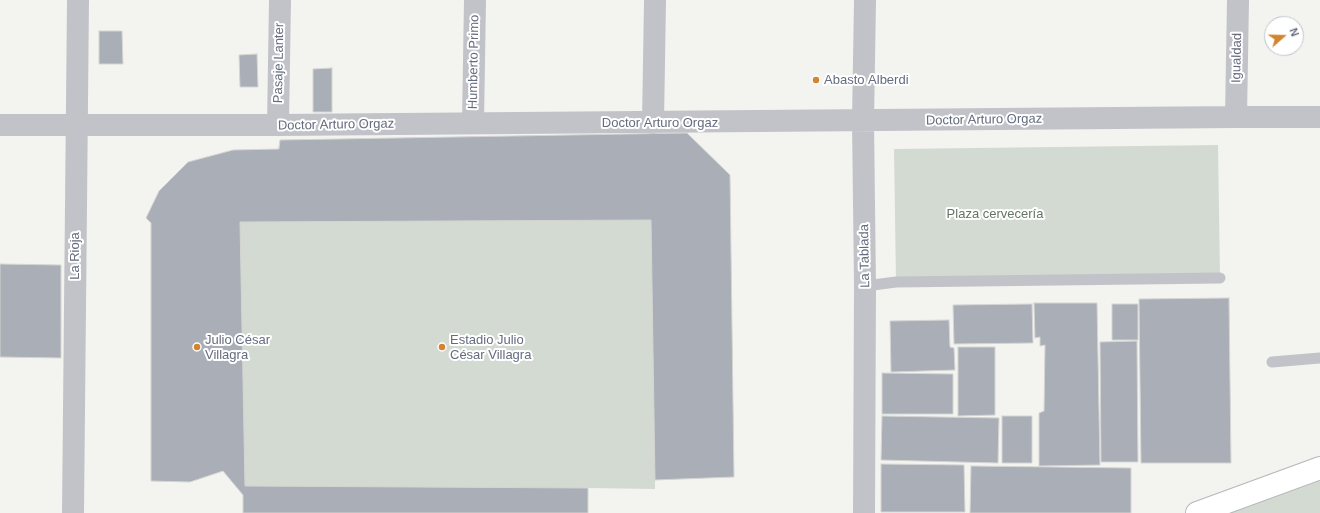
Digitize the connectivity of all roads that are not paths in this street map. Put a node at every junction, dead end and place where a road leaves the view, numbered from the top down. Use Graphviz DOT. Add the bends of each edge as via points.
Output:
graph roads {
  1 [pos="78,0"];
  2 [pos="280,0"];
  3 [pos="475,0"];
  4 [pos="655,0"];
  5 [pos="865,0"];
  6 [pos="1238,0"];
  7 [pos="1236,117"];
  8 [pos="1320,117"];
  9 [pos="863,121"];
  10 [pos="473,123"];
  11 [pos="653,123"];
  12 [pos="76,124"];
  13 [pos="0,125"];
  14 [pos="278,125"];
  15 [pos="1220,278"];
  16 [pos="865,286"];
  17 [pos="1320,358"];
  18 [pos="1272,362"];
  19 [pos="1320,468"];
  20 [pos="73,513"];
  21 [pos="864,513"];
  22 [pos="1197,513"];
  1 -- 12 [label="street, La Rioja"];
  2 -- 14 [label="street, Pasaje Lanter"];
  3 -- 10 [label="street, Humberto Primo"];
  4 -- 11 [label="street"];
  5 -- 9 [label="street, La Tablada"];
  6 -- 7 [label="street, Igualdad"];
  7 -- 8 [label="street, Doctor Arturo Orgaz"];
  7 -- 9 [label="street, Doctor Arturo Orgaz"];
  9 -- 11 [label="street, Doctor Arturo Orgaz"];
  9 -- 16 [label="street, La Tablada"];
  10 -- 11 [label="street, Doctor Arturo Orgaz"];
  10 -- 14 [label="street, Doctor Arturo Orgaz"];
  12 -- 13 [label="street, Doctor Arturo Orgaz"];
  12 -- 14 [label="street, Doctor Arturo Orgaz"];
  12 -- 20 [label="street, La Rioja"];
  15 -- 16 [label="lane" via="896,282"];
  16 -- 21 [label="street, La Tablada"];
  17 -- 18 [label="lane"];
  19 -- 22 [label="main road"];
}
